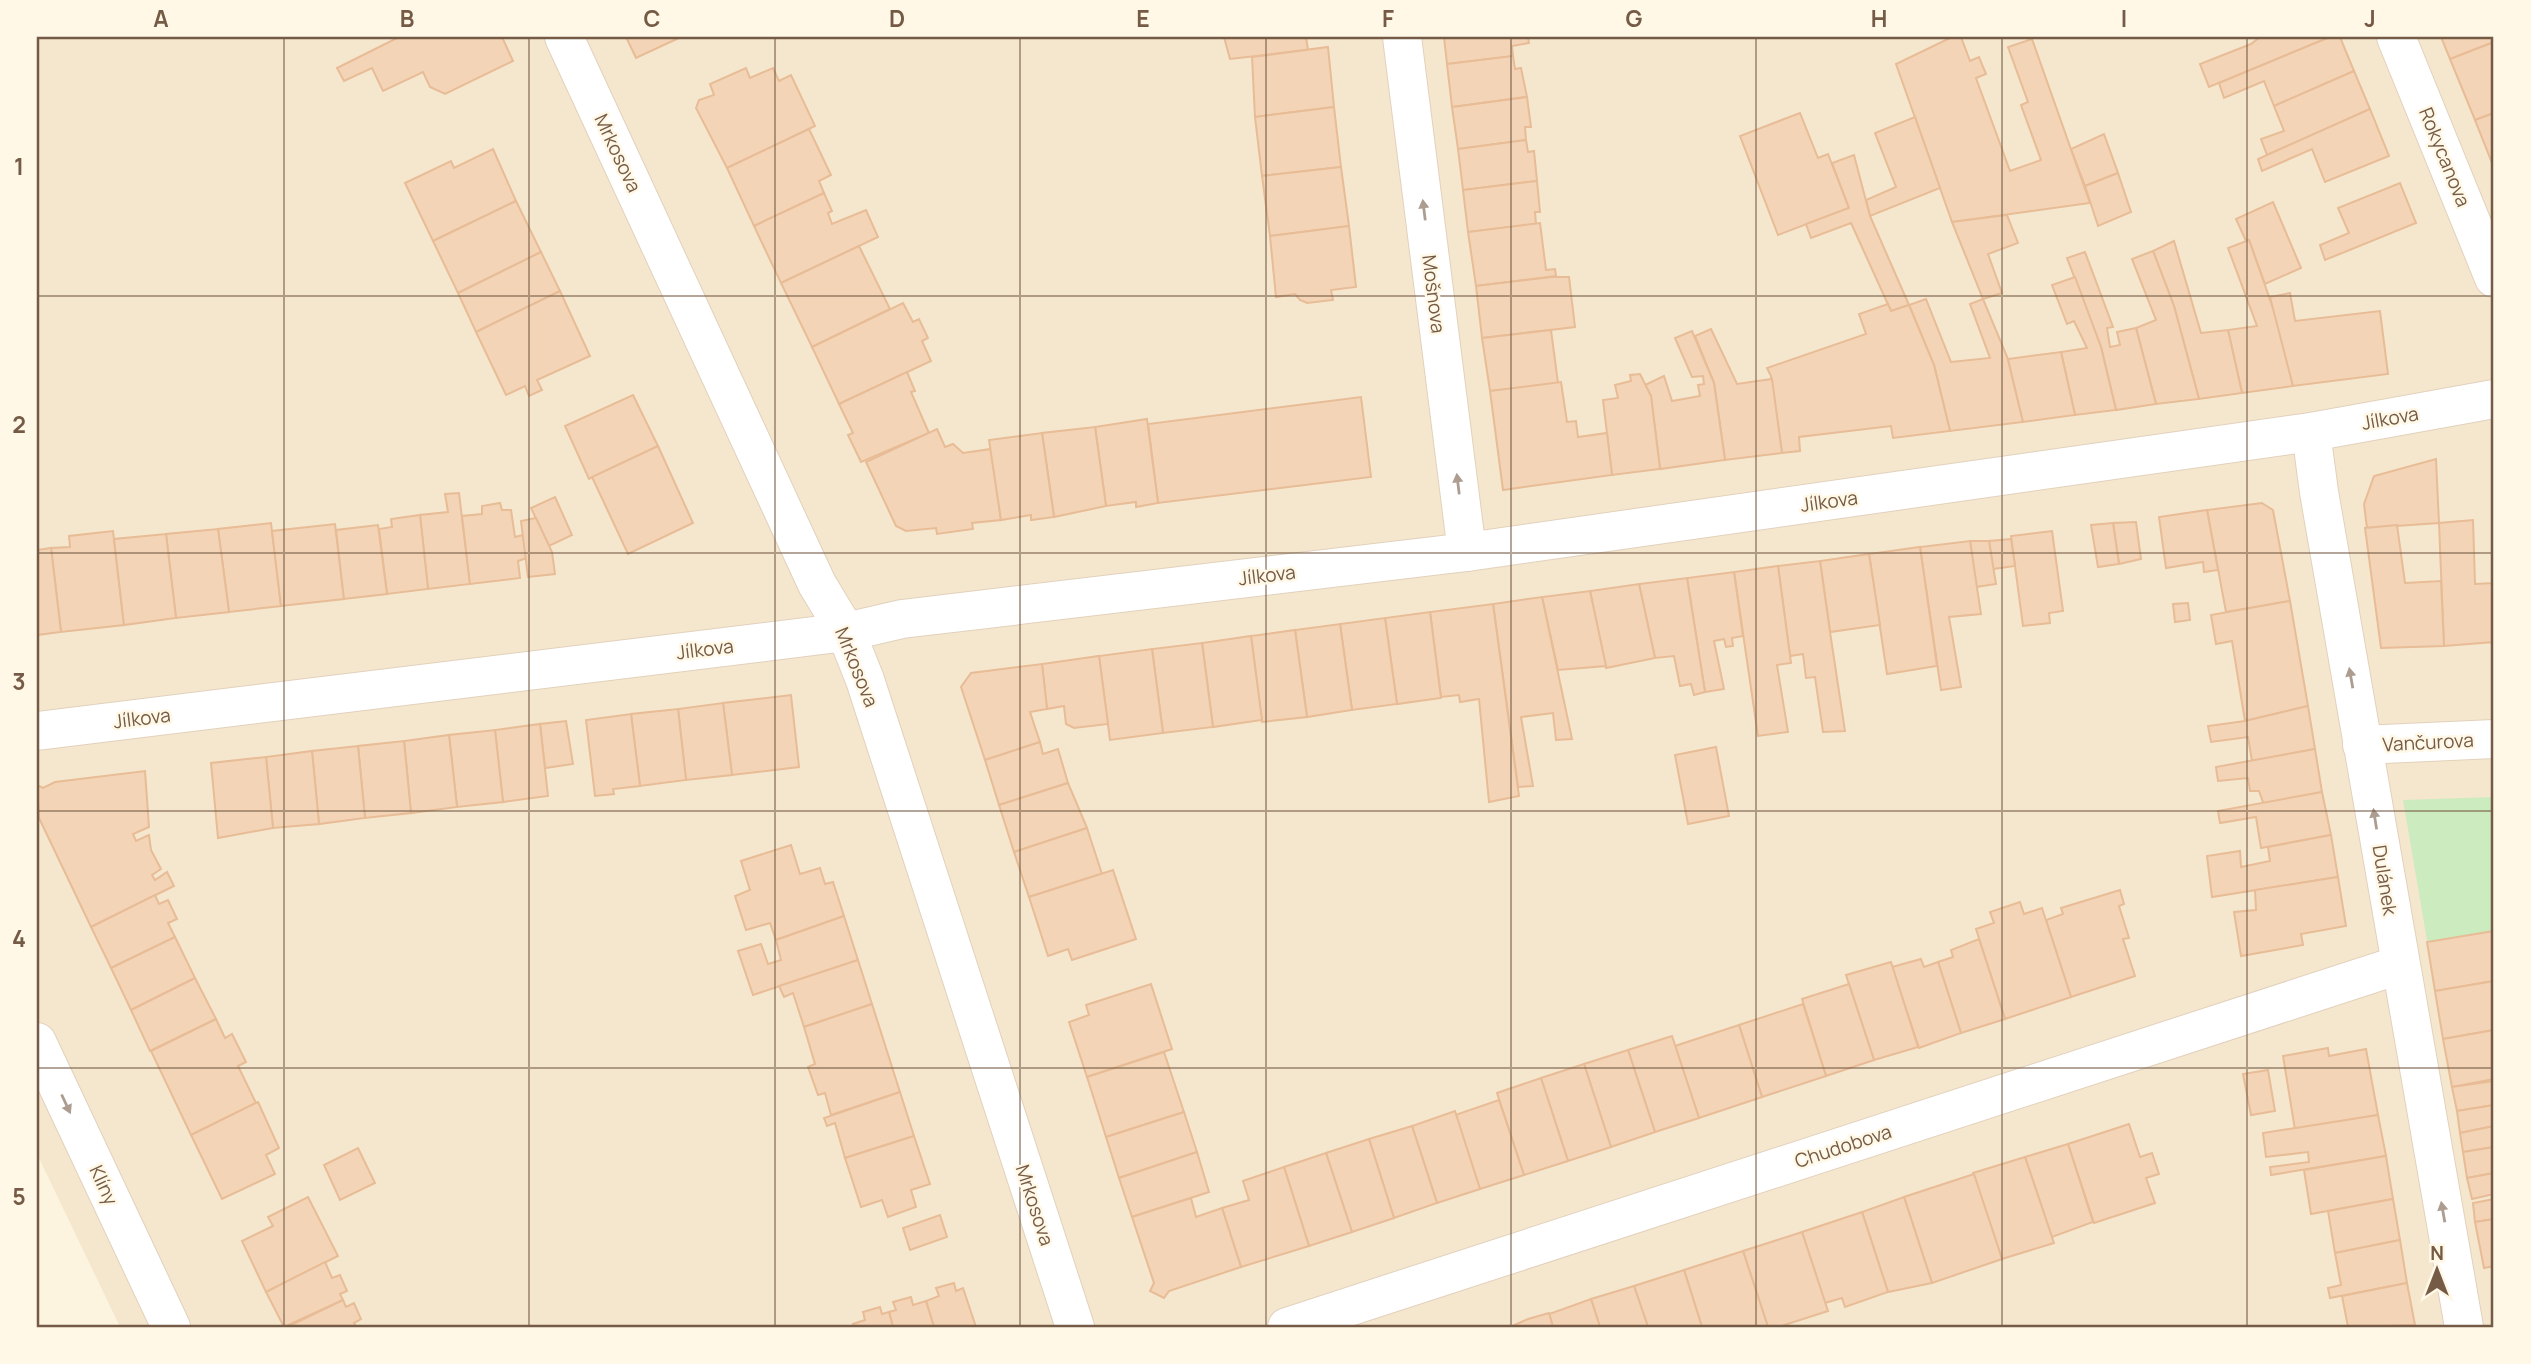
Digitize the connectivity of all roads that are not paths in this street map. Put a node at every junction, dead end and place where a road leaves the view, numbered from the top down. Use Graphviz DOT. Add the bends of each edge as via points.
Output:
graph roads {
  1 [pos="564,37"];
  2 [pos="1402,37"];
  3 [pos="2396,37"];
  4 [pos="2494,278"];
  5 [pos="2494,399"];
  6 [pos="2311,432"];
  7 [pos="1466,552"];
  8 [pos="846,632"];
  9 [pos="37,731"];
  10 [pos="2494,739"];
  11 [pos="2362,745"];
  12 [pos="2399,965"];
  13 [pos="37,1042"];
  14 [pos="171,1327"];
  15 [pos="1075,1327"];
  16 [pos="1287,1327"];
  17 [pos="2464,1327"];
  1 -- 8 [label="street, Mrkosova" via="817,584"];
  7 -- 2 [label="street, Mošnova, one-way"];
  3 -- 4 [label="street, Rokycanova"];
  5 -- 6 [label="street, Jílkova"];
  6 -- 7 [label="street, Jílkova"];
  11 -- 6 [label="street, Dulánek, one-way"];
  7 -- 8 [label="street, Jílkova" via="902,619"];
  8 -- 9 [label="street, Jílkova"];
  8 -- 15 [label="street, Mrkosova" via="870,693"];
  10 -- 11 [label="street, Vančurova"];
  12 -- 11 [label="street, Dulánek, one-way"];
  12 -- 16 [label="street, Chudobova"];
  17 -- 12 [label="street, Dulánek, one-way"];
  13 -- 14 [label="street, Klíny, one-way"];
}
